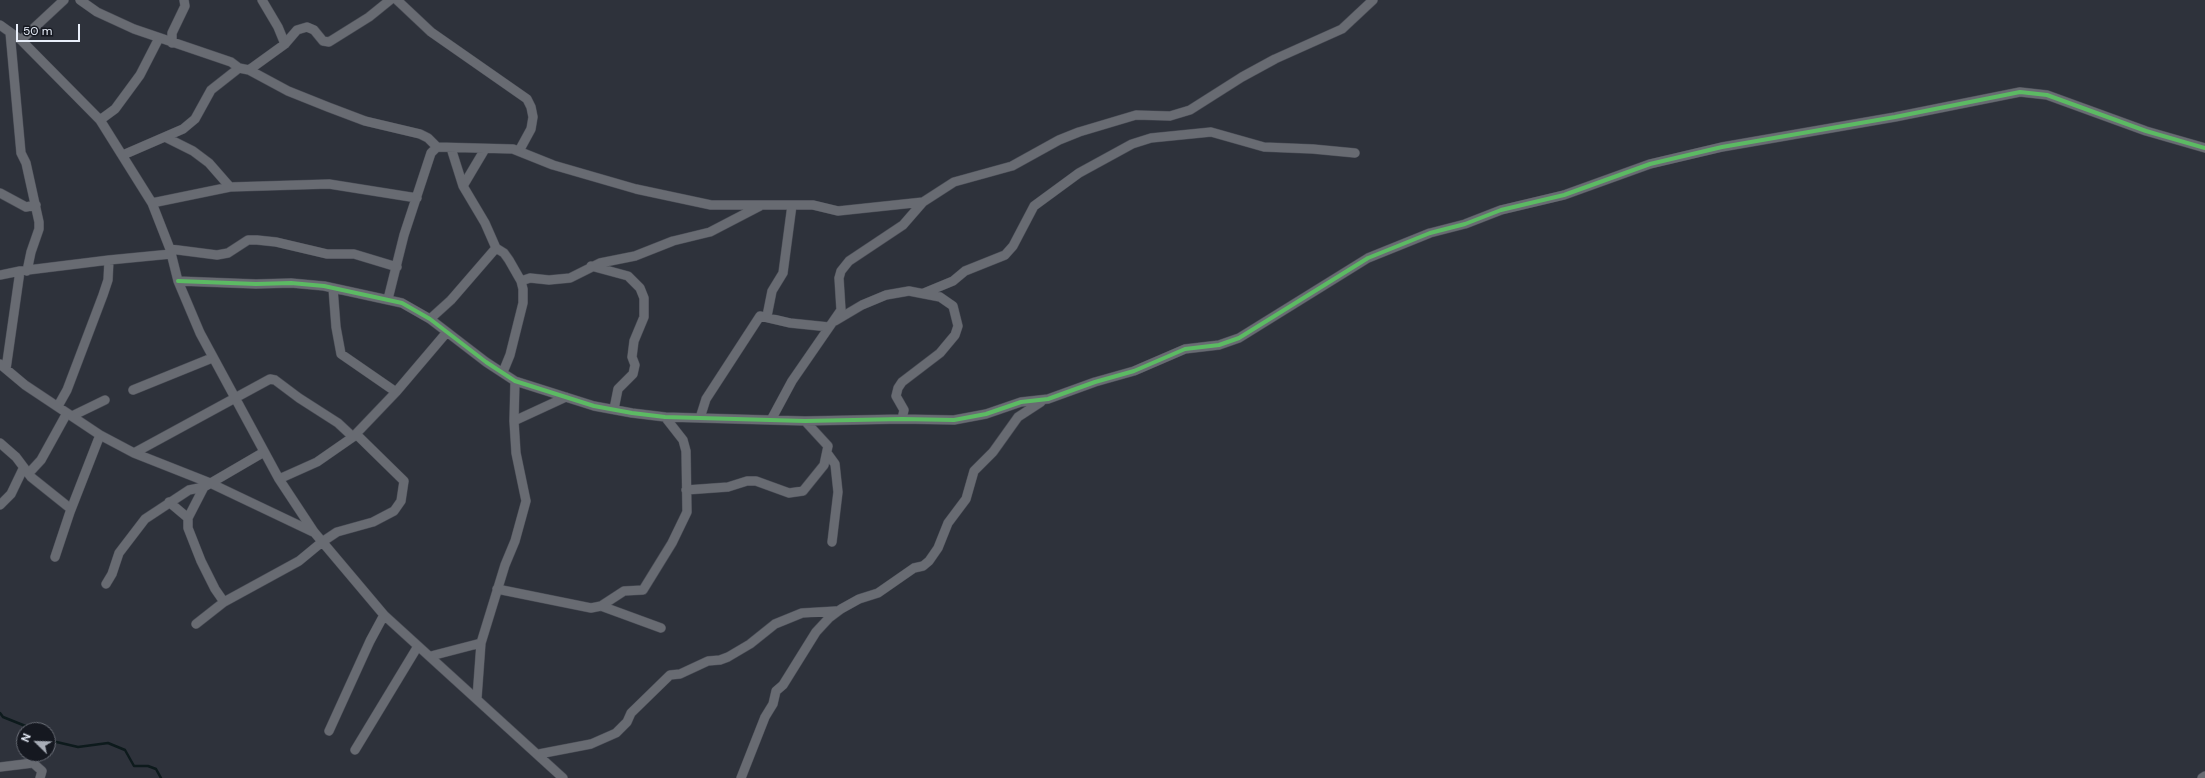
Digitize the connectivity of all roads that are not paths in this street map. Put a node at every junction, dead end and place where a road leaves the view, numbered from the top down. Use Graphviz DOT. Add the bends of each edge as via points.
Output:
graph roads {
  1 [pos="64,0"];
  2 [pos="80,0"];
  3 [pos="184,0"];
  4 [pos="262,0"];
  5 [pos="390,0"];
  6 [pos="397,0"];
  7 [pos="1373,0"];
  8 [pos="0,25"];
  9 [pos="10,32"];
  10 [pos="159,38"];
  11 [pos="21,40"];
  12 [pos="172,43"];
  13 [pos="285,44"];
  14 [pos="239,68"];
  15 [pos="249,70"];
  16 [pos="100,120"];
  17 [pos="165,137"];
  18 [pos="437,148"];
  19 [pos="451,148"];
  20 [pos="2205,148"];
  21 [pos="485,149"];
  22 [pos="519,150"];
  23 [pos="1355,153"];
  24 [pos="123,155"];
  25 [pos="463,186"];
  26 [pos="230,187"];
  27 [pos="0,193"];
  28 [pos="417,198"];
  29 [pos="923,202"];
  30 [pos="152,203"];
  31 [pos="36,205"];
  32 [pos="763,205"];
  33 [pos="792,205"];
  34 [pos="496,248"];
  35 [pos="170,251"];
  36 [pos="109,260"];
  37 [pos="591,266"];
  38 [pos="397,267"];
  39 [pos="24,271"];
  40 [pos="0,275"];
  41 [pos="178,281"];
  42 [pos="521,281"];
  43 [pos="333,288"];
  44 [pos="924,294"];
  45 [pos="388,299"];
  46 [pos="767,316"];
  47 [pos="430,319"];
  48 [pos="831,325"];
  49 [pos="447,332"];
  50 [pos="212,358"];
  51 [pos="3,367"];
  52 [pos="503,372"];
  53 [pos="516,381"];
  54 [pos="133,390"];
  55 [pos="396,392"];
  56 [pos="235,398"];
  57 [pos="566,398"];
  58 [pos="1048,399"];
  59 [pos="105,400"];
  60 [pos="58,406"];
  61 [pos="614,409"];
  62 [pos="70,414"];
  63 [pos="665,417"];
  64 [pos="700,418"];
  65 [pos="902,419"];
  66 [pos="771,420"];
  67 [pos="514,421"];
  68 [pos="805,421"];
  69 [pos="100,435"];
  70 [pos="354,435"];
  71 [pos="0,443"];
  72 [pos="264,452"];
  73 [pos="134,453"];
  74 [pos="827,453"];
  75 [pos="26,471"];
  76 [pos="279,479"];
  77 [pos="207,485"];
  78 [pos="686,490"];
  79 [pos="169,502"];
  80 [pos="0,505"];
  81 [pos="71,509"];
  82 [pos="188,518"];
  83 [pos="314,532"];
  84 [pos="322,542"];
  85 [pos="832,542"];
  86 [pos="55,557"];
  87 [pos="106,584"];
  88 [pos="497,589"];
  89 [pos="224,602"];
  90 [pos="601,606"];
  91 [pos="841,609"];
  92 [pos="384,615"];
  93 [pos="196,624"];
  94 [pos="661,628"];
  95 [pos="481,643"];
  96 [pos="418,646"];
  97 [pos="431,656"];
  98 [pos="477,698"];
  99 [pos="330,731"];
  100 [pos="354,750"];
  101 [pos="540,754"];
  102 [pos="0,768"];
  103 [pos="2205,776"];
  104 [pos="40,778"];
  105 [pos="563,778"];
  106 [pos="741,778"];
  107 [pos="2202,778"];
  1 -- 11 [label="street"];
  2 -- 10 [label="street" via="97,12"];
  3 -- 12 [label="street" via="185,6 172,33"];
  4 -- 13 [label="street"];
  5 -- 13 [label="street" via="369,17 329,42 323,41 314,30 306,27 297,30"];
  6 -- 22 [label="street" via="431,32 527,99 533,117 531,129"];
  7 -- 29 [label="street" via="1342,29 1275,59 1190,110 1170,116 1136,115 1079,132 1012,166 954,182"];
  8 -- 9 [label="street"];
  9 -- 11 [label="street"];
  9 -- 31 [label="street" via="21,153 26,163"];
  10 -- 12 [label="street"];
  10 -- 16 [label="street" via="140,75 115,109"];
  11 -- 16 [label="street"];
  12 -- 14 [label="street" via="231,62"];
  13 -- 15 [label="street"];
  14 -- 15 [label="street"];
  14 -- 17 [label="street" via="211,90 195,119"];
  15 -- 18 [label="street" via="288,91 365,121 420,134"];
  16 -- 24 [label="street"];
  17 -- 24 [label="street"];
  17 -- 26 [label="street" via="193,151 209,163"];
  18 -- 19 [label="street"];
  18 -- 28 [label="street" via="431,153"];
  19 -- 21 [label="street"];
  19 -- 25 [label="street"];
  20 -- 58 [label="street" via="2146,131 2047,95 2020,92 1722,147 1650,164 1564,195 1501,210 1430,234 1368,258 1239,338 1219,345 1185,348 1134,371"];
  21 -- 22 [label="street"];
  21 -- 25 [label="street"];
  22 -- 32 [label="street" via="554,165 662,196 711,205"];
  23 -- 44 [label="street" via="1264,147 1211,132 1151,138 1132,144 1079,173 1034,206 1013,246 1005,255 965,271 953,281"];
  24 -- 30 [label="street"];
  25 -- 34 [label="street" via="485,223"];
  26 -- 28 [label="street" via="329,184"];
  26 -- 30 [label="street"];
  27 -- 31 [label="street" via="26,207"];
  28 -- 38 [label="street" via="404,235"];
  29 -- 33 [label="street" via="838,211 813,205"];
  29 -- 48 [label="street" via="903,225 849,261 841,271 838,278 841,310"];
  30 -- 35 [label="street"];
  31 -- 39 [label="street" via="39,229"];
  32 -- 33 [label="street"];
  32 -- 37 [label="street" via="710,232 673,240 635,256"];
  33 -- 46 [label="street" via="783,273 772,291"];
  34 -- 42 [label="street" via="504,253"];
  34 -- 47 [label="street" via="451,300"];
  35 -- 36 [label="street"];
  35 -- 38 [label="street" via="217,255 228,253 248,240 257,240 327,254 354,254"];
  35 -- 41 [label="street"];
  36 -- 39 [label="street"];
  36 -- 60 [label="street" via="108,280 103,295 67,390"];
  37 -- 42 [label="street" via="570,278 530,278"];
  37 -- 61 [label="street" via="628,276 640,288 644,298 644,317 634,342 633,374 618,389"];
  38 -- 45 [label="street"];
  39 -- 40 [label="street"];
  39 -- 51 [label="street"];
  41 -- 43 [label="street" via="291,284"];
  41 -- 50 [label="street"];
  42 -- 52 [label="street" via="523,303"];
  43 -- 45 [label="street"];
  43 -- 55 [label="street" via="341,354"];
  44 -- 48 [label="street" via="909,291 886,295 862,305"];
  44 -- 65 [label="street" via="940,297 953,306 958,326 952,339 940,353 902,382 898,388 896,396 904,410"];
  45 -- 47 [label="street" via="402,303"];
  46 -- 48 [label="street" via="790,322"];
  46 -- 64 [label="street" via="756,319 706,399"];
  47 -- 49 [label="street"];
  48 -- 66 [label="street" via="792,381"];
  49 -- 52 [label="street"];
  49 -- 55 [label="street"];
  50 -- 54 [label="street"];
  50 -- 56 [label="street"];
  51 -- 60 [label="street"];
  52 -- 53 [label="street"];
  53 -- 57 [label="street"];
  53 -- 67 [label="street"];
  55 -- 70 [label="street"];
  56 -- 70 [label="street" via="267,380 275,380"];
  56 -- 72 [label="street"];
  56 -- 73 [label="street"];
  57 -- 61 [label="street"];
  57 -- 67 [label="street"];
  58 -- 65 [label="street" via="1021,402 986,414 954,420"];
  58 -- 91 [label="street" via="1018,417 993,452 974,471 966,499 948,523 938,548 929,561 914,568 878,593"];
  59 -- 62 [label="street"];
  60 -- 62 [label="street"];
  61 -- 63 [label="street"];
  62 -- 69 [label="street"];
  62 -- 75 [label="street" via="41,460"];
  63 -- 64 [label="street"];
  63 -- 78 [label="street" via="683,440 686,451"];
  64 -- 66 [label="street"];
  65 -- 68 [label="street"];
  66 -- 68 [label="street"];
  67 -- 88 [label="street" via="516,453 526,501"];
  68 -- 74 [label="street" via="828,446"];
  69 -- 73 [label="street"];
  69 -- 81 [label="street"];
  70 -- 76 [label="street" via="317,462"];
  70 -- 84 [label="street" via="404,481 401,501 387,516 337,532"];
  71 -- 75 [label="street"];
  72 -- 76 [label="street"];
  72 -- 77 [label="street"];
  73 -- 77 [label="street"];
  74 -- 78 [label="street" via="824,465 804,492 789,493 752,481 728,487"];
  74 -- 85 [label="street" via="835,464 838,492"];
  75 -- 80 [label="street" via="12,494"];
  75 -- 81 [label="street" via="31,478"];
  76 -- 83 [label="street"];
  77 -- 79 [label="street" via="189,490"];
  77 -- 82 [label="street"];
  77 -- 83 [label="street"];
  78 -- 90 [label="street" via="687,512 644,590 624,591"];
  79 -- 82 [label="street"];
  79 -- 87 [label="street" via="145,519 133,534 119,553"];
  81 -- 86 [label="street"];
  82 -- 89 [label="street" via="188,528 201,561"];
  83 -- 84 [label="street"];
  84 -- 89 [label="street" via="300,561"];
  84 -- 92 [label="street"];
  88 -- 90 [label="street" via="591,608"];
  88 -- 95 [label="street"];
  89 -- 93 [label="street"];
  90 -- 94 [label="street"];
  91 -- 101 [label="street" via="830,613 802,613 775,624 750,644 728,657 680,674 670,675 631,713 627,722 616,733 591,744"];
  91 -- 106 [label="street" via="816,632 784,685 776,691 773,704"];
  92 -- 96 [label="street"];
  92 -- 99 [label="street"];
  95 -- 97 [label="street"];
  95 -- 98 [label="street"];
  96 -- 97 [label="street"];
  96 -- 100 [label="street"];
  97 -- 98 [label="street"];
  98 -- 101 [label="street"];
  101 -- 105 [label="street"];
  102 -- 104 [label="street" via="33,763 42,771"];
  103 -- 107 [label="street"];
}
